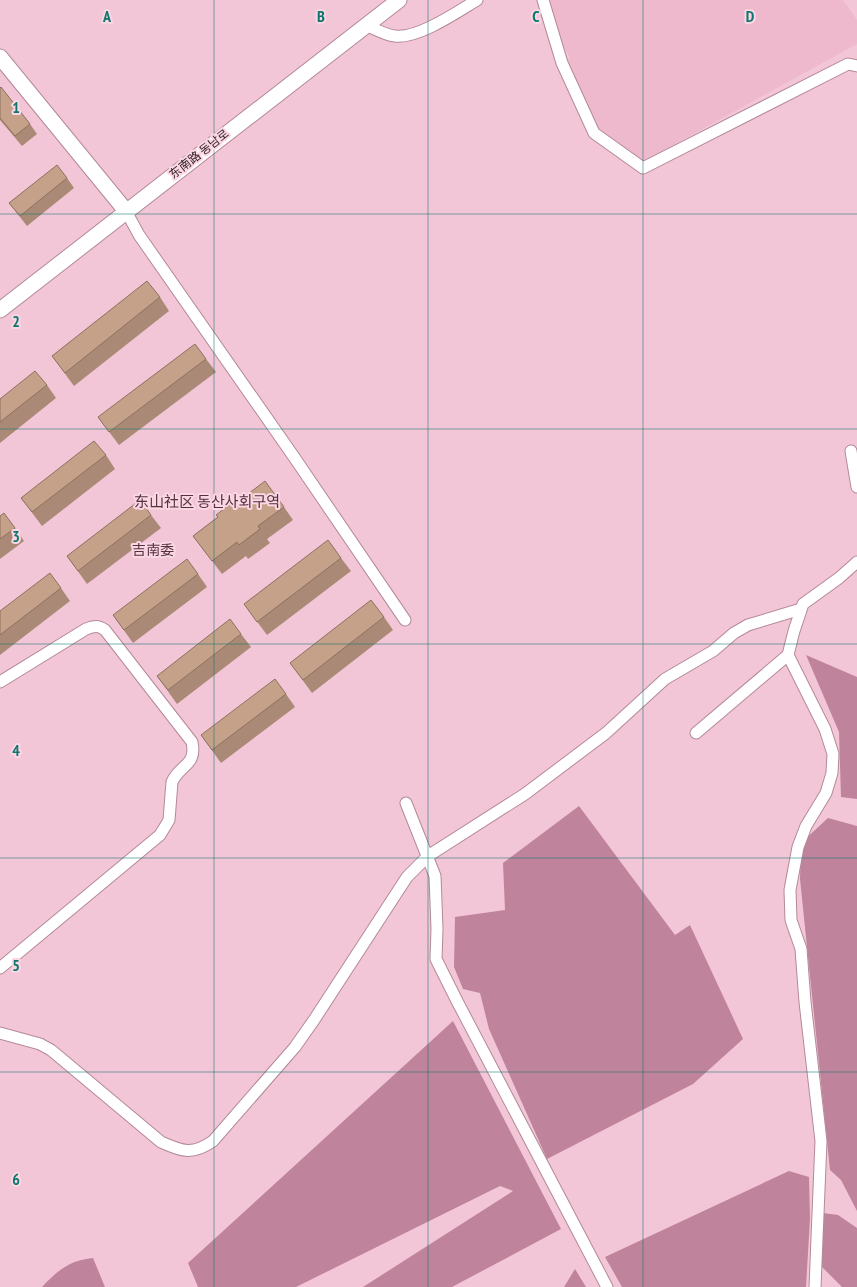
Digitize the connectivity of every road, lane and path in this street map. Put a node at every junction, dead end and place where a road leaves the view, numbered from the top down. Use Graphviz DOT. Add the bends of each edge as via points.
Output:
graph roads {
  1 [pos="399,0"];
  2 [pos="476,0"];
  3 [pos="543,0"];
  4 [pos="366,25"];
  5 [pos="0,56"];
  6 [pos="857,66"];
  7 [pos="126,211"];
  8 [pos="0,310"];
  9 [pos="850,451"];
  10 [pos="857,487"];
  11 [pos="857,562"];
  12 [pos="801,609"];
  13 [pos="405,620"];
  14 [pos="788,655"];
  15 [pos="0,682"];
  16 [pos="696,733"];
  17 [pos="406,803"];
  18 [pos="428,856"];
  19 [pos="0,968"];
  20 [pos="0,1033"];
  21 [pos="607,1287"];
  22 [pos="815,1287"];
  1 -- 4 [label="main road, 东南路 동남로"];
  2 -- 4 [label="street" via="441,22 406,36 394,36"];
  3 -- 6 [label="street" via="562,63 594,133 642,168 848,64"];
  4 -- 7 [label="main road, 东南路 동남로"];
  5 -- 7 [label="main road"];
  7 -- 8 [label="main road, 东南路 동남로"];
  7 -- 13 [label="street" via="139,235"];
  9 -- 10 [label="street"];
  11 -- 12 [label="street" via="803,604"];
  12 -- 14 [label="street"];
  12 -- 18 [label="street" via="748,625 734,633 713,652 665,679 606,733 525,794"];
  14 -- 16 [label="street"];
  14 -- 22 [label="street" via="825,729 833,754 826,793 806,826 798,847 790,890 791,920 801,949 821,1141"];
  15 -- 19 [label="street" via="86,629 100,626 192,742 194,750 189,764 174,776 169,820 160,834"];
  17 -- 18 [label="street"];
  18 -- 20 [label="street" via="406,877 295,1047 214,1141 202,1149 187,1152 161,1142 51,1050"];
  18 -- 21 [label="street" via="436,876 436,959"];
}
